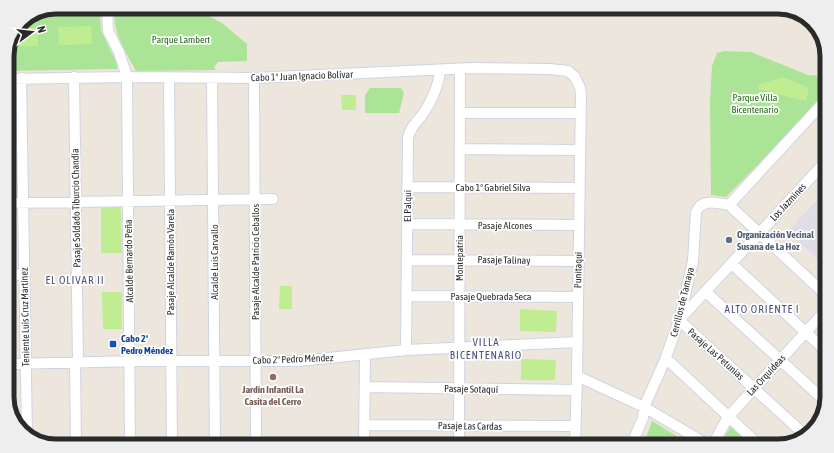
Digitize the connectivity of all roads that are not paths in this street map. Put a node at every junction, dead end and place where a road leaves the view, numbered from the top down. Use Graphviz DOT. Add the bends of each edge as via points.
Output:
graph roads {
  1 [pos="107,14"];
  2 [pos="460,69"];
  3 [pos="440,70"];
  4 [pos="74,77"];
  5 [pos="127,77"];
  6 [pos="14,78"];
  7 [pos="21,78"];
  8 [pos="169,78"];
  9 [pos="212,78"];
  10 [pos="254,78"];
  11 [pos="580,94"];
  12 [pos="820,106"];
  13 [pos="460,113"];
  14 [pos="580,113"];
  15 [pos="460,149"];
  16 [pos="580,150"];
  17 [pos="820,168"];
  18 [pos="407,187"];
  19 [pos="460,187"];
  20 [pos="579,188"];
  21 [pos="213,199"];
  22 [pos="254,199"];
  23 [pos="273,199"];
  24 [pos="128,200"];
  25 [pos="170,200"];
  26 [pos="75,202"];
  27 [pos="14,203"];
  28 [pos="23,203"];
  29 [pos="729,205"];
  30 [pos="407,224"];
  31 [pos="460,224"];
  32 [pos="579,225"];
  33 [pos="758,234"];
  34 [pos="406,260"];
  35 [pos="459,260"];
  36 [pos="578,261"];
  37 [pos="732,264"];
  38 [pos="24,274"];
  39 [pos="14,275"];
  40 [pos="820,290"];
  41 [pos="685,291"];
  42 [pos="704,295"];
  43 [pos="406,296"];
  44 [pos="459,296"];
  45 [pos="577,296"];
  46 [pos="820,317"];
  47 [pos="679,320"];
  48 [pos="806,333"];
  49 [pos="578,342"];
  50 [pos="820,346"];
  51 [pos="459,348"];
  52 [pos="406,350"];
  53 [pos="366,354"];
  54 [pos="665,360"];
  55 [pos="780,360"];
  56 [pos="130,361"];
  57 [pos="171,361"];
  58 [pos="214,361"];
  59 [pos="255,361"];
  60 [pos="76,362"];
  61 [pos="14,364"];
  62 [pos="26,364"];
  63 [pos="577,376"];
  64 [pos="365,387"];
  65 [pos="754,388"];
  66 [pos="459,389"];
  67 [pos="576,390"];
  68 [pos="820,396"];
  69 [pos="644,407"];
  70 [pos="728,417"];
  71 [pos="365,425"];
  72 [pos="459,425"];
  73 [pos="575,426"];
  74 [pos="27,427"];
  75 [pos="801,431"];
  76 [pos="76,439"];
  77 [pos="130,439"];
  78 [pos="172,439"];
  79 [pos="215,439"];
  80 [pos="256,439"];
  81 [pos="364,439"];
  82 [pos="459,439"];
  83 [pos="575,439"];
  84 [pos="634,439"];
  85 [pos="699,439"];
  86 [pos="715,439"];
  87 [pos="752,439"];
  1 -- 5 [label="street, Alcalde Bernardo Peña" via="108,31"];
  2 -- 3 [label="street, Cabo 1° Juan Ignacio Bolívar"];
  2 -- 11 [label="street, Cabo 1° Juan Ignacio Bolívar" via="550,68 568,71 575,77"];
  2 -- 13 [label="street, Montepatria"];
  3 -- 10 [label="street, Cabo 1° Juan Ignacio Bolívar"];
  3 -- 18 [label="street, El Palqui" via="433,96 409,133"];
  4 -- 5 [label="street, Cabo 1° Juan Ignacio Bolívar"];
  4 -- 7 [label="street, Cabo 1° Juan Ignacio Bolívar"];
  4 -- 26 [label="street, Pasaje Soldado Tiburcio Chandía"];
  5 -- 8 [label="street, Cabo 1° Juan Ignacio Bolívar"];
  5 -- 24 [label="street, Alcalde Bernardo Peña"];
  6 -- 7 [label="street, Cabo 1° Juan Ignacio Bolívar"];
  7 -- 28 [label="street, Teniente Luís Cruz Martínez"];
  8 -- 9 [label="street, Cabo 1° Juan Ignacio Bolívar"];
  8 -- 25 [label="street, Pasaje Alcalde Ramón Varela"];
  9 -- 10 [label="street, Cabo 1° Juan Ignacio Bolívar"];
  9 -- 21 [label="street, Alcalde Luis Carvallo"];
  10 -- 22 [label="street, Pasaje Alcalde Patricio Ceballos"];
  11 -- 14 [label="street, Punitaqui"];
  12 -- 29 [label="street"];
  13 -- 14 [label="street"];
  13 -- 15 [label="street, Montepatria"];
  14 -- 16 [label="street, Punitaqui"];
  15 -- 16 [label="street"];
  15 -- 19 [label="street, Montepatria"];
  16 -- 20 [label="street, Punitaqui"];
  17 -- 33 [label="street, Los Jazmines"];
  18 -- 19 [label="street, Cabo 1° Gabriel Silva"];
  18 -- 30 [label="street, El Palqui"];
  19 -- 20 [label="street, Cabo 1° Gabriel Silva"];
  19 -- 31 [label="street, Montepatria"];
  20 -- 32 [label="street, Punitaqui"];
  21 -- 22 [label="street"];
  21 -- 25 [label="street"];
  21 -- 58 [label="street, Alcalde Luis Carvallo"];
  22 -- 23 [label="street"];
  22 -- 59 [label="street, Pasaje Alcalde Patricio Ceballos"];
  24 -- 25 [label="street"];
  24 -- 26 [label="street"];
  24 -- 56 [label="street, Alcalde Bernardo Peña"];
  25 -- 57 [label="street, Pasaje Alcalde Ramón Varela"];
  26 -- 28 [label="street"];
  26 -- 60 [label="street, Pasaje Soldado Tiburcio Chandía"];
  27 -- 28 [label="street"];
  28 -- 38 [label="street, Teniente Luís Cruz Martínez"];
  29 -- 33 [label="street"];
  29 -- 41 [label="street, Cerrillos de Tamaya" via="708,202 698,208 694,227 693,260"];
  30 -- 31 [label="street, Pasaje Alcones"];
  30 -- 34 [label="street, El Palqui"];
  31 -- 32 [label="street, Pasaje Alcones"];
  31 -- 35 [label="street, Montepatria"];
  32 -- 36 [label="street, Punitaqui"];
  33 -- 37 [label="street, Los Jazmines"];
  33 -- 40 [label="street"];
  34 -- 35 [label="street, Pasaje Talinay"];
  34 -- 43 [label="street, El Palqui"];
  35 -- 36 [label="street, Pasaje Talinay"];
  35 -- 44 [label="street, Montepatria"];
  36 -- 45 [label="street, Punitaqui"];
  37 -- 42 [label="street, Los Jazmines"];
  37 -- 48 [label="street"];
  38 -- 39 [label="street"];
  38 -- 62 [label="street, Teniente Luís Cruz Martínez"];
  41 -- 42 [label="street"];
  41 -- 47 [label="street, Cerrillos de Tamaya"];
  42 -- 47 [label="street, Los Jazmines"];
  42 -- 55 [label="street"];
  43 -- 44 [label="street, Pasaje Quebrada Seca"];
  43 -- 52 [label="street, El Palqui"];
  44 -- 45 [label="street, Pasaje Quebrada Seca"];
  44 -- 51 [label="street, Montepatria"];
  45 -- 49 [label="street, Punitaqui"];
  46 -- 48 [label="street, Las Orquídeas"];
  47 -- 54 [label="street, Cerrillos de Tamaya"];
  47 -- 65 [label="street, Pasaje Las Petunias"];
  48 -- 50 [label="street"];
  48 -- 55 [label="street, Las Orquídeas"];
  49 -- 51 [label="street, Cabo 2° Pedro Méndez"];
  49 -- 63 [label="street, Punitaqui"];
  51 -- 52 [label="street, Cabo 2° Pedro Méndez"];
  51 -- 66 [label="street, Montepatria"];
  52 -- 53 [label="street, Cabo 2° Pedro Méndez"];
  53 -- 59 [label="street, Cabo 2° Pedro Méndez" via="330,359"];
  53 -- 64 [label="street"];
  54 -- 69 [label="street, Cerrillos de Tamaya"];
  54 -- 70 [label="street"];
  55 -- 65 [label="street, Las Orquídeas"];
  55 -- 68 [label="street"];
  56 -- 57 [label="street, Cabo 2° Pedro Méndez"];
  56 -- 60 [label="street, Cabo 2° Pedro Méndez"];
  56 -- 77 [label="street, Alcalde Bernardo Peña"];
  57 -- 58 [label="street, Cabo 2° Pedro Méndez"];
  57 -- 78 [label="street, Pasaje Alcalde Ramón Varela"];
  58 -- 59 [label="street, Cabo 2° Pedro Méndez"];
  58 -- 79 [label="street, Alcalde Luis Carvallo"];
  59 -- 80 [label="street, Pasaje Alcalde Patricio Ceballos"];
  60 -- 62 [label="street, Cabo 2° Pedro Méndez"];
  60 -- 76 [label="street, Pasaje Soldado Tiburcio Chandía"];
  61 -- 62 [label="street, Cabo 2° Pedro Méndez"];
  62 -- 74 [label="street, Teniente Luís Cruz Martínez"];
  63 -- 67 [label="street, Punitaqui"];
  63 -- 69 [label="street"];
  64 -- 66 [label="street, Pasaje Sotaquí"];
  64 -- 71 [label="street"];
  65 -- 70 [label="street, Las Orquídeas"];
  65 -- 75 [label="street, Pasaje Las Petunias"];
  66 -- 67 [label="street, Pasaje Sotaquí"];
  66 -- 72 [label="street, Montepatria"];
  67 -- 73 [label="street, Punitaqui"];
  69 -- 84 [label="street, Cerrillos de Tamaya" via="643,418"];
  69 -- 85 [label="street"];
  70 -- 86 [label="street, Las Orquídeas"];
  70 -- 87 [label="street"];
  71 -- 72 [label="street, Pasaje Las Cardas"];
  71 -- 81 [label="street"];
  72 -- 73 [label="street, Pasaje Las Cardas"];
  72 -- 82 [label="street, Montepatria"];
  73 -- 83 [label="street, Punitaqui"];
}
